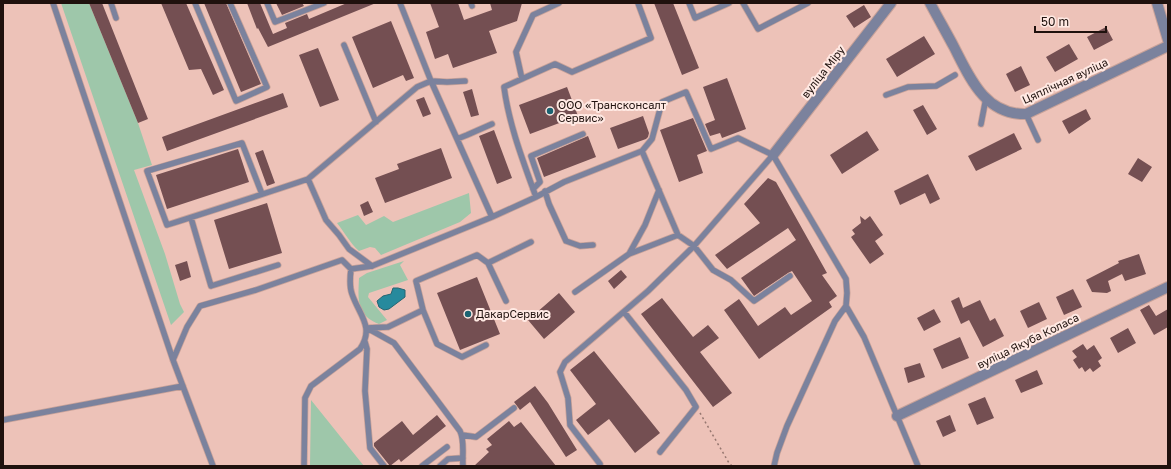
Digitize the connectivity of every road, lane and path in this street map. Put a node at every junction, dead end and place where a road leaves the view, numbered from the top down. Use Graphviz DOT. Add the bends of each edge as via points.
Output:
graph roads {
  1 [pos="53,3"];
  2 [pos="111,3"];
  3 [pos="194,3"];
  4 [pos="230,3"];
  5 [pos="267,3"];
  6 [pos="324,3"];
  7 [pos="400,3"];
  8 [pos="559,3"];
  9 [pos="638,3"];
  10 [pos="689,3"];
  11 [pos="729,3"];
  12 [pos="743,3"];
  13 [pos="808,3"];
  14 [pos="891,3"];
  15 [pos="930,3"];
  16 [pos="1157,3"];
  17 [pos="314,5"];
  18 [pos="116,18"];
  19 [pos="1168,40"];
  20 [pos="344,45"];
  21 [pos="1168,46"];
  22 [pos="955,75"];
  23 [pos="522,79"];
  24 [pos="431,81"];
  25 [pos="464,81"];
  26 [pos="886,95"];
  27 [pos="986,98"];
  28 [pos="1026,114"];
  29 [pos="376,122"];
  30 [pos="492,124"];
  31 [pos="981,124"];
  32 [pos="583,134"];
  33 [pos="457,139"];
  34 [pos="1038,140"];
  35 [pos="642,151"];
  36 [pos="773,155"];
  37 [pos="308,179"];
  38 [pos="533,189"];
  39 [pos="658,190"];
  40 [pos="545,191"];
  41 [pos="262,194"];
  42 [pos="536,197"];
  43 [pos="492,217"];
  44 [pos="191,218"];
  45 [pos="678,235"];
  46 [pos="531,242"];
  47 [pos="593,245"];
  48 [pos="694,246"];
  49 [pos="629,254"];
  50 [pos="488,263"];
  51 [pos="278,265"];
  52 [pos="372,266"];
  53 [pos="351,269"];
  54 [pos="790,276"];
  55 [pos="1168,287"];
  56 [pos="575,292"];
  57 [pos="506,301"];
  58 [pos="846,306"];
  59 [pos="423,310"];
  60 [pos="624,312"];
  61 [pos="367,328"];
  62 [pos="365,342"];
  63 [pos="486,345"];
  64 [pos="173,360"];
  65 [pos="183,386"];
  66 [pos="696,407"];
  67 [pos="514,408"];
  68 [pos="897,416"];
  69 [pos="3,420"];
  70 [pos="462,435"];
  71 [pos="448,447"];
  72 [pos="660,452"];
  73 [pos="463,458"];
  74 [pos="600,464"];
  75 [pos="213,466"];
  76 [pos="304,466"];
  77 [pos="384,466"];
  78 [pos="422,466"];
  79 [pos="440,466"];
  80 [pos="463,466"];
  81 [pos="732,466"];
  82 [pos="774,466"];
  83 [pos="918,466"];
  1 -- 64 [label="lane"];
  2 -- 18 [label="lane"];
  3 -- 4 [label="lane" via="236,101 267,87"];
  5 -- 17 [label="lane" via="275,22"];
  6 -- 17 [label="lane"];
  7 -- 24 [label="lane"];
  8 -- 23 [label="lane" via="533,14 516,52"];
  9 -- 23 [label="lane" via="651,38 572,72 555,64"];
  10 -- 11 [label="lane" via="696,18"];
  12 -- 13 [label="lane" via="758,29"];
  14 -- 36 [label="street, вуліца Міру"];
  15 -- 27 [label="street, Цяплічная вуліца" via="963,67 979,92"];
  16 -- 19 [label="street"];
  20 -- 29 [label="lane"];
  21 -- 28 [label="street, Цяплічная вуліца"];
  22 -- 26 [label="lane" via="936,86 908,88"];
  23 -- 38 [label="lane" via="504,87 507,110"];
  24 -- 25 [label="lane"];
  24 -- 29 [label="lane" via="417,87"];
  24 -- 33 [label="lane"];
  27 -- 28 [label="street, Цяплічная вуліца" via="1003,111"];
  27 -- 31 [label="lane"];
  28 -- 34 [label="lane"];
  29 -- 37 [label="lane"];
  30 -- 33 [label="lane"];
  32 -- 38 [label="lane" via="531,156 540,182"];
  33 -- 43 [label="lane"];
  35 -- 36 [label="lane" via="652,139 662,102 686,92 711,149 738,138"];
  35 -- 39 [label="lane"];
  35 -- 40 [label="lane"];
  36 -- 48 [label="lane"];
  36 -- 58 [label="lane" via="846,279"];
  37 -- 41 [label="lane"];
  37 -- 52 [label="lane" via="326,220 349,248"];
  38 -- 42 [label="lane"];
  39 -- 45 [label="lane"];
  39 -- 49 [label="lane"];
  40 -- 42 [label="lane"];
  40 -- 47 [label="lane" via="566,241 580,246"];
  41 -- 44 [label="lane"];
  41 -- 44 [label="lane" via="242,143 147,171 167,225"];
  42 -- 43 [label="lane"];
  43 -- 52 [label="lane"];
  44 -- 51 [label="lane" via="211,286"];
  45 -- 48 [label="lane"];
  45 -- 49 [label="lane"];
  46 -- 50 [label="lane"];
  48 -- 54 [label="lane" via="713,270 731,280 754,301"];
  48 -- 60 [label="lane"];
  49 -- 56 [label="lane"];
  50 -- 57 [label="lane"];
  50 -- 59 [label="lane" via="478,255 416,280"];
  52 -- 53 [label="lane"];
  53 -- 61 [label="lane" via="351,293"];
  53 -- 64 [label="lane" via="342,260 256,290 200,306 187,327"];
  55 -- 68 [label="street, вуліца Якуба Коласа"];
  58 -- 68 [label="lane" via="864,337"];
  58 -- 82 [label="lane" via="787,426"];
  59 -- 61 [label="lane" via="388,326"];
  59 -- 63 [label="lane" via="436,344 462,357"];
  60 -- 66 [label="lane" via="686,390"];
  60 -- 74 [label="lane" via="565,362 560,372 568,398 570,425"];
  61 -- 62 [label="lane"];
  61 -- 70 [label="lane" via="394,343"];
  62 -- 76 [label="lane" via="360,349 311,386 305,398"];
  62 -- 77 [label="lane" via="365,391 370,448"];
  64 -- 65 [label="lane"];
  65 -- 69 [label="lane"];
  65 -- 75 [label="lane"];
  66 -- 72 [label="lane"];
  66 -- 81 [label="path"];
  67 -- 70 [label="lane" via="476,437"];
  68 -- 83 [label="lane"];
  70 -- 73 [label="lane"];
  71 -- 78 [label="lane"];
  73 -- 79 [label="lane" via="448,459"];
  73 -- 80 [label="lane"];
}
